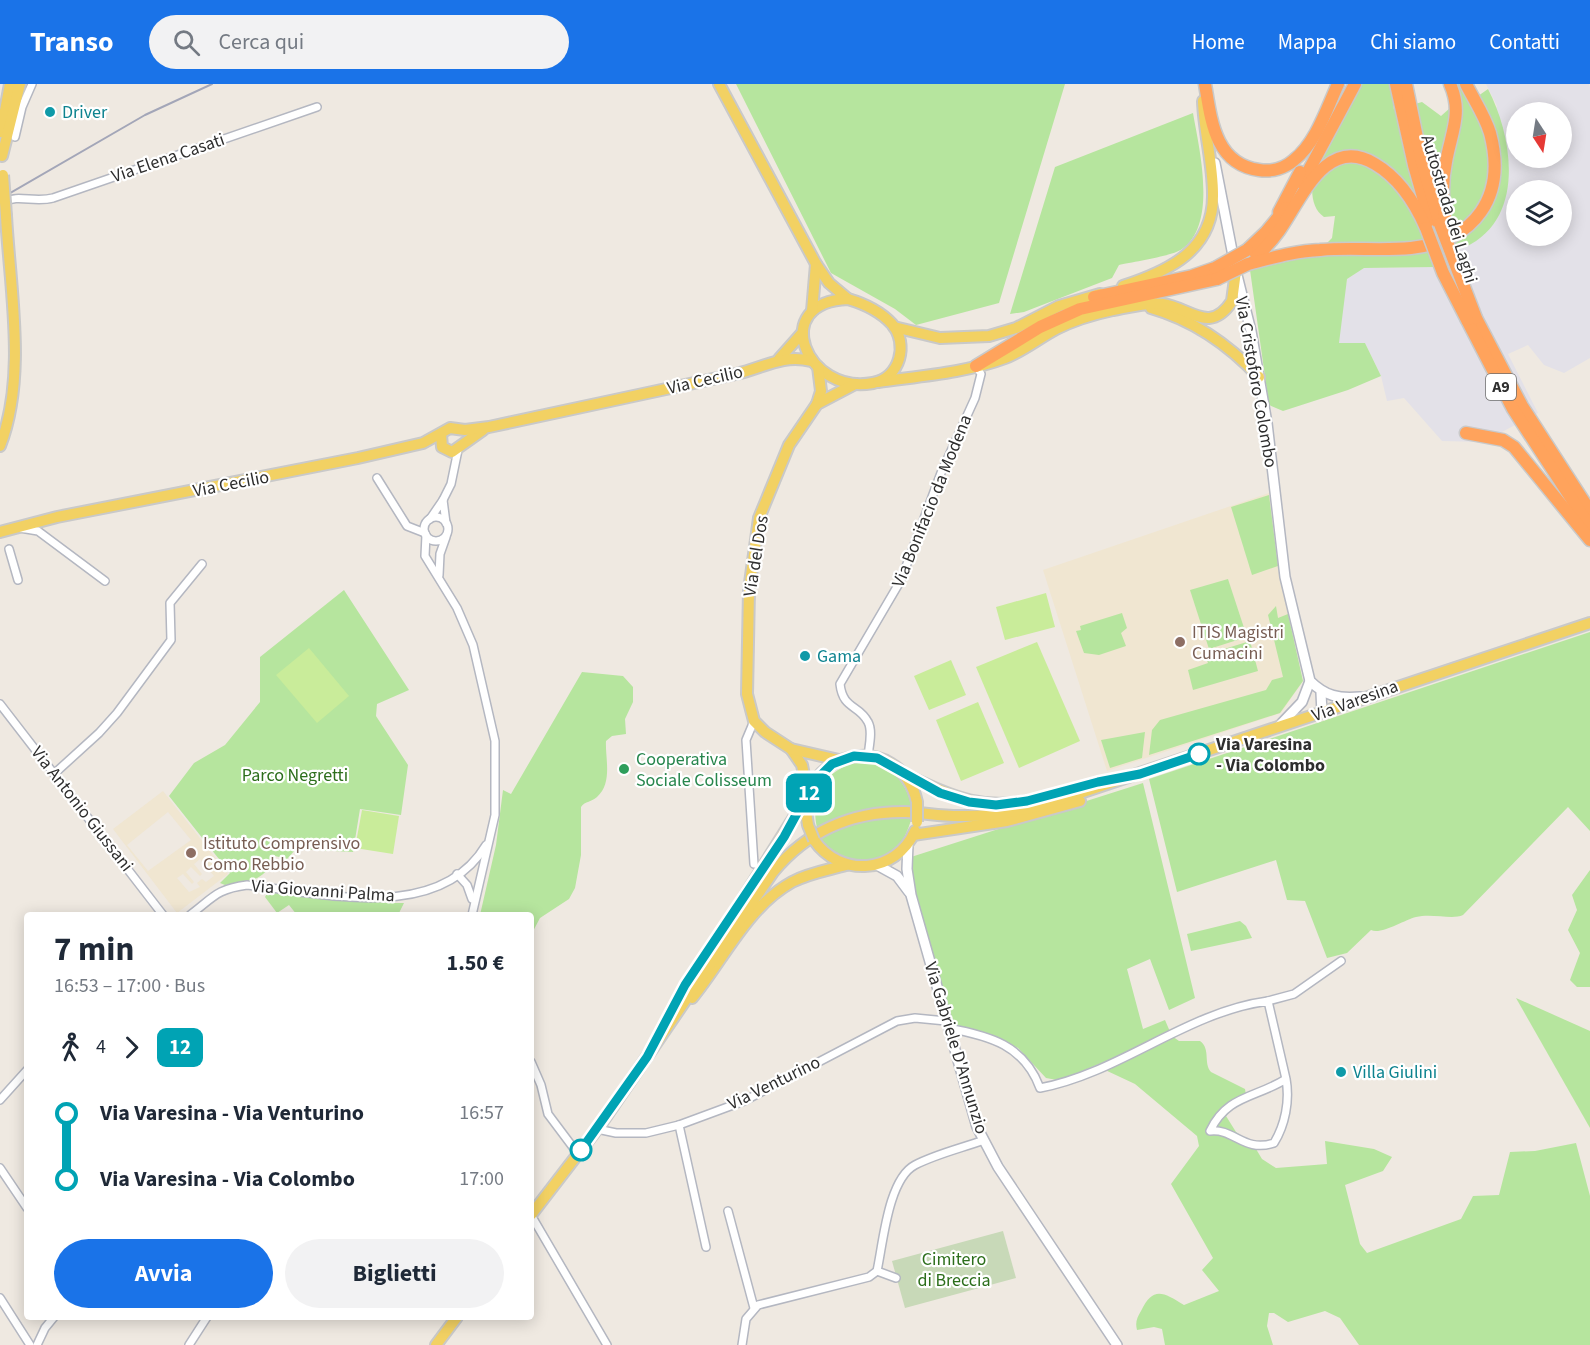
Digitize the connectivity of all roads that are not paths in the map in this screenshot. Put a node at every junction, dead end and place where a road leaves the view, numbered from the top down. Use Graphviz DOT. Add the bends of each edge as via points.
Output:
graph roads {
  1 [pos="9,84"];
  2 [pos="20,84"];
  3 [pos="32,84"];
  4 [pos="718,84"];
  5 [pos="1200,84"];
  6 [pos="1205,84"];
  7 [pos="1340,84"];
  8 [pos="1355,84"];
  9 [pos="1450,84"];
  10 [pos="1466,84"];
  11 [pos="1402,90"];
  12 [pos="0,94"];
  13 [pos="1203,101"];
  14 [pos="317,106"];
  15 [pos="15,137"];
  16 [pos="0,142"];
  17 [pos="2,156"];
  18 [pos="0,204"];
  19 [pos="1436,225"];
  20 [pos="1272,226"];
  21 [pos="816,264"];
  22 [pos="1248,264"];
  23 [pos="1236,271"];
  24 [pos="1216,274"];
  25 [pos="1094,297"];
  26 [pos="848,299"];
  27 [pos="1142,305"];
  28 [pos="812,310"];
  29 [pos="894,327"];
  30 [pos="803,332"];
  31 [pos="779,359"];
  32 [pos="814,364"];
  33 [pos="976,366"];
  34 [pos="1259,377"];
  35 [pos="878,382"];
  36 [pos="855,384"];
  37 [pos="818,404"];
  38 [pos="489,427"];
  39 [pos="459,430"];
  40 [pos="1466,433"];
  41 [pos="441,434"];
  42 [pos="0,446"];
  43 [pos="407,447"];
  44 [pos="461,447"];
  45 [pos="443,448"];
  46 [pos="1544,449"];
  47 [pos="453,469"];
  48 [pos="377,478"];
  49 [pos="443,500"];
  50 [pos="1590,511"];
  51 [pos="401,518"];
  52 [pos="51,519"];
  53 [pos="429,520"];
  54 [pos="446,523"];
  55 [pos="0,526"];
  56 [pos="1590,526"];
  57 [pos="18,528"];
  58 [pos="0,532"];
  59 [pos="425,534"];
  60 [pos="446,537"];
  61 [pos="50,539"];
  62 [pos="1590,540"];
  63 [pos="9,549"];
  64 [pos="202,564"];
  65 [pos="18,580"];
  66 [pos="441,580"];
  67 [pos="105,581"];
  68 [pos="1590,622"];
  69 [pos="1310,681"];
  70 [pos="1321,693"];
  71 [pos="1365,696"];
  72 [pos="0,704"];
  73 [pos="1322,713"];
  74 [pos="754,721"];
  75 [pos="1277,728"];
  76 [pos="791,749"];
  77 [pos="868,756"];
  78 [pos="839,760"];
  79 [pos="55,773"];
  80 [pos="904,774"];
  81 [pos="1140,774"];
  82 [pos="808,795"];
  83 [pos="490,837"];
  84 [pos="910,839"];
  85 [pos="754,864"];
  86 [pos="846,865"];
  87 [pos="877,865"];
  88 [pos="457,874"];
  89 [pos="911,895"];
  90 [pos="473,901"];
  91 [pos="162,912"];
  92 [pos="193,912"];
  93 [pos="472,912"];
  94 [pos="1341,961"];
  95 [pos="1268,1001"];
  96 [pos="947,1025"];
  97 [pos="656,1042"];
  98 [pos="534,1069"];
  99 [pos="24,1073"];
  100 [pos="1286,1079"];
  101 [pos="0,1100"];
  102 [pos="679,1125"];
  103 [pos="597,1129"];
  104 [pos="984,1140"];
  105 [pos="578,1154"];
  106 [pos="0,1168"];
  107 [pos="24,1202"];
  108 [pos="534,1211"];
  109 [pos="728,1211"];
  110 [pos="534,1220"];
  111 [pos="706,1247"];
  112 [pos="877,1271"];
  113 [pos="896,1278"];
  114 [pos="0,1298"];
  115 [pos="754,1308"];
  116 [pos="52,1320"];
  117 [pos="205,1320"];
  118 [pos="455,1320"];
  119 [pos="30,1345"];
  120 [pos="37,1345"];
  121 [pos="189,1345"];
  122 [pos="436,1345"];
  123 [pos="607,1345"];
  124 [pos="742,1345"];
  125 [pos="1117,1345"];
  1 -- 12 [label="main road"];
  1 -- 16 [label="main road"];
  2 -- 17 [label="main road"];
  3 -- 15 [label="street"];
  4 -- 21 [label="main road"];
  5 -- 13 [label="street, Via Cristoforo Colombo"];
  6 -- 7 [label="highway" via="1218,142 1243,167 1263,171 1281,168 1301,153"];
  7 -- 20 [label="highway"];
  8 -- 20 [label="highway" via="1303,181"];
  9 -- 19 [label="highway" via="1458,114"];
  10 -- 22 [label="highway" via="1489,132 1494,162 1489,199 1466,229 1427,245 1320,249"];
  11 -- 19 [label="highway, Autostrada dei Laghi / A9"];
  13 -- 23 [label="street, Via Cristoforo Colombo"];
  13 -- 25 [label="main road" via="1213,195 1198,242 1165,271"];
  14 -- 18 [label="street, Via Elena Casati" via="53,198 35,202 18,197"];
  16 -- 17 [label="main road"];
  17 -- 42 [label="main road, bridge" via="16,366 10,415"];
  19 -- 22 [label="highway" via="1391,175 1369,160 1342,158 1316,174 1279,232"];
  19 -- 46 [label="highway, Autostrada dei Laghi / A9, bridge" via="1495,376"];
  20 -- 24 [label="highway, bridge"];
  21 -- 26 [label="main road" via="829,283"];
  21 -- 28 [label="main road, Via Cecilio"];
  22 -- 24 [label="highway, bridge"];
  23 -- 27 [label="main road, Via Cecilio" via="1232,300 1214,316 1199,318 1164,304"];
  23 -- 34 [label="street, Via Cristoforo Colombo"];
  24 -- 25 [label="highway"];
  24 -- 33 [label="highway" via="1067,314"];
  25 -- 29 [label="main road" via="1059,306 1016,328 989,336 940,338"];
  26 -- 28 [label="main road"];
  26 -- 29 [label="main road" via="878,312"];
  27 -- 33 [label="main road, Via Cecilio" via="1069,323 1005,358"];
  27 -- 34 [label="main road" via="1176,317 1231,348"];
  28 -- 30 [label="main road, Via Cecilio"];
  29 -- 35 [label="main road" via="900,356 893,372"];
  30 -- 31 [label="main road, Via Cecilio"];
  30 -- 32 [label="main road" via="804,349"];
  31 -- 32 [label="main road, Via Cecilio" via="796,358"];
  31 -- 38 [label="main road, Via Cecilio" via="738,373"];
  32 -- 36 [label="main road, Via Cecilio" via="838,380"];
  32 -- 37 [label="main road" via="821,391"];
  33 -- 35 [label="main road, Via Cecilio"];
  33 -- 77 [label="street, Via Bonifacio da Modena" via="981,374 975,398 941,473 902,580 840,684 849,706 867,719"];
  34 -- 69 [label="street, Via Cristoforo Colombo" via="1285,577"];
  35 -- 36 [label="main road, Via Cecilio"];
  36 -- 37 [label="main road, Via del Dos"];
  37 -- 74 [label="main road, Via del Dos" via="799,428 779,466 755,538 749,590 747,694"];
  38 -- 39 [label="main road, Via Cecilio"];
  38 -- 44 [label="main road, Via Cecilio"];
  39 -- 41 [label="main road, Via Cecilio" via="450,428"];
  39 -- 44 [label="main road"];
  40 -- 62 [label="highway" via="1503,440 1514,447"];
  41 -- 43 [label="main road, Via Cecilio"];
  41 -- 45 [label="main road"];
  43 -- 45 [label="main road, Via Cecilio"];
  43 -- 52 [label="main road, Via Cecilio"];
  44 -- 45 [label="main road, Via Cecilio"];
  44 -- 47 [label="street"];
  45 -- 47 [label="street"];
  46 -- 50 [label="highway, Autostrada dei Laghi / A9"];
  46 -- 56 [label="highway, Autostrada dei Laghi / A9"];
  47 -- 49 [label="street"];
  48 -- 51 [label="street"];
  49 -- 53 [label="street"];
  49 -- 54 [label="street"];
  51 -- 53 [label="street" via="415,525"];
  51 -- 59 [label="street" via="407,526"];
  52 -- 55 [label="main road, Via Cecilio"];
  52 -- 57 [label="main road, Via Cecilio"];
  52 -- 61 [label="street"];
  53 -- 54 [label="street" via="438,518"];
  53 -- 59 [label="street"];
  54 -- 60 [label="street"];
  57 -- 58 [label="main road, Via Cecilio"];
  57 -- 61 [label="street" via="38,531"];
  59 -- 60 [label="street" via="434,541"];
  59 -- 66 [label="street" via="425,555"];
  60 -- 66 [label="street" via="438,566"];
  61 -- 67 [label="street"];
  63 -- 65 [label="street"];
  64 -- 79 [label="street" via="170,603 171,640 111,719"];
  66 -- 83 [label="street" via="466,625 493,726 496,789"];
  68 -- 71 [label="main road, Via Varesina"];
  69 -- 70 [label="street"];
  69 -- 75 [label="street" via="1302,702"];
  70 -- 71 [label="street" via="1341,698"];
  70 -- 73 [label="street"];
  71 -- 73 [label="main road, Via Varesina"];
  72 -- 79 [label="street, Via Antonio Giussani"];
  73 -- 75 [label="main road, Via Varesina"];
  74 -- 76 [label="main road"];
  74 -- 85 [label="street, Via del Dos" via="746,740"];
  75 -- 81 [label="main road, Via Varesina"];
  76 -- 78 [label="main road"];
  76 -- 82 [label="main road" via="802,765"];
  77 -- 78 [label="main road"];
  77 -- 80 [label="main road" via="886,761"];
  78 -- 82 [label="main road" via="819,775"];
  79 -- 91 [label="street, Via Antonio Giussani"];
  80 -- 81 [label="main road" via="954,798 996,805"];
  80 -- 84 [label="main road, bridge" via="917,802 917,822"];
  81 -- 84 [label="main road" via="1108,790 1038,814"];
  81 -- 97 [label="main road, Via Varesina" via="1028,809 962,816 884,813 827,827 795,849 773,872"];
  82 -- 86 [label="main road, bridge" via="808,825 814,840 825,854"];
  82 -- 97 [label="main road" via="743,901 685,985"];
  83 -- 88 [label="street, Via Giovanni Palma" via="480,855"];
  83 -- 90 [label="street"];
  84 -- 87 [label="main road" via="892,858"];
  84 -- 89 [label="street, Via Gabriele D'Annunzio" via="907,869"];
  86 -- 87 [label="main road"];
  86 -- 97 [label="main road" via="804,876 767,899"];
  87 -- 89 [label="street, Via Gabriele D'Annunzio" via="897,876"];
  88 -- 90 [label="street"];
  88 -- 92 [label="street, Via Giovanni Palma" via="400,898 248,885 227,888"];
  89 -- 96 [label="street, Via Gabriele D'Annunzio"];
  90 -- 93 [label="street"];
  94 -- 95 [label="street" via="1294,994"];
  95 -- 96 [label="street, Via Venturino" via="1209,1018 1072,1080 1040,1088 1028,1063 1006,1046"];
  95 -- 100 [label="street"];
  96 -- 102 [label="street, Via Venturino" via="915,1018 897,1021 744,1101"];
  96 -- 104 [label="street, Via Gabriele D'Annunzio"];
  97 -- 103 [label="main road, Via Varesina"];
  98 -- 105 [label="street" via="548,1114"];
  99 -- 101 [label="street"];
  100 -- 100 [label="street" via="1286,1109 1274,1143 1261,1148 1218,1130 1210,1131 1217,1117 1233,1102"];
  102 -- 103 [label="street, Via Venturino" via="646,1133"];
  102 -- 111 [label="street"];
  103 -- 105 [label="main road, Via Varesina"];
  104 -- 112 [label="street" via="914,1166 901,1177 894,1191"];
  104 -- 125 [label="street, Via Gabriele D'Annunzio"];
  105 -- 108 [label="main road, Via Varesina"];
  106 -- 107 [label="street"];
  109 -- 115 [label="street"];
  110 -- 123 [label="street"];
  112 -- 113 [label="street"];
  112 -- 115 [label="street" via="861,1280"];
  114 -- 119 [label="street"];
  115 -- 124 [label="street" via="746,1319"];
  116 -- 120 [label="street"];
  117 -- 121 [label="street"];
  118 -- 122 [label="main road"];
}
